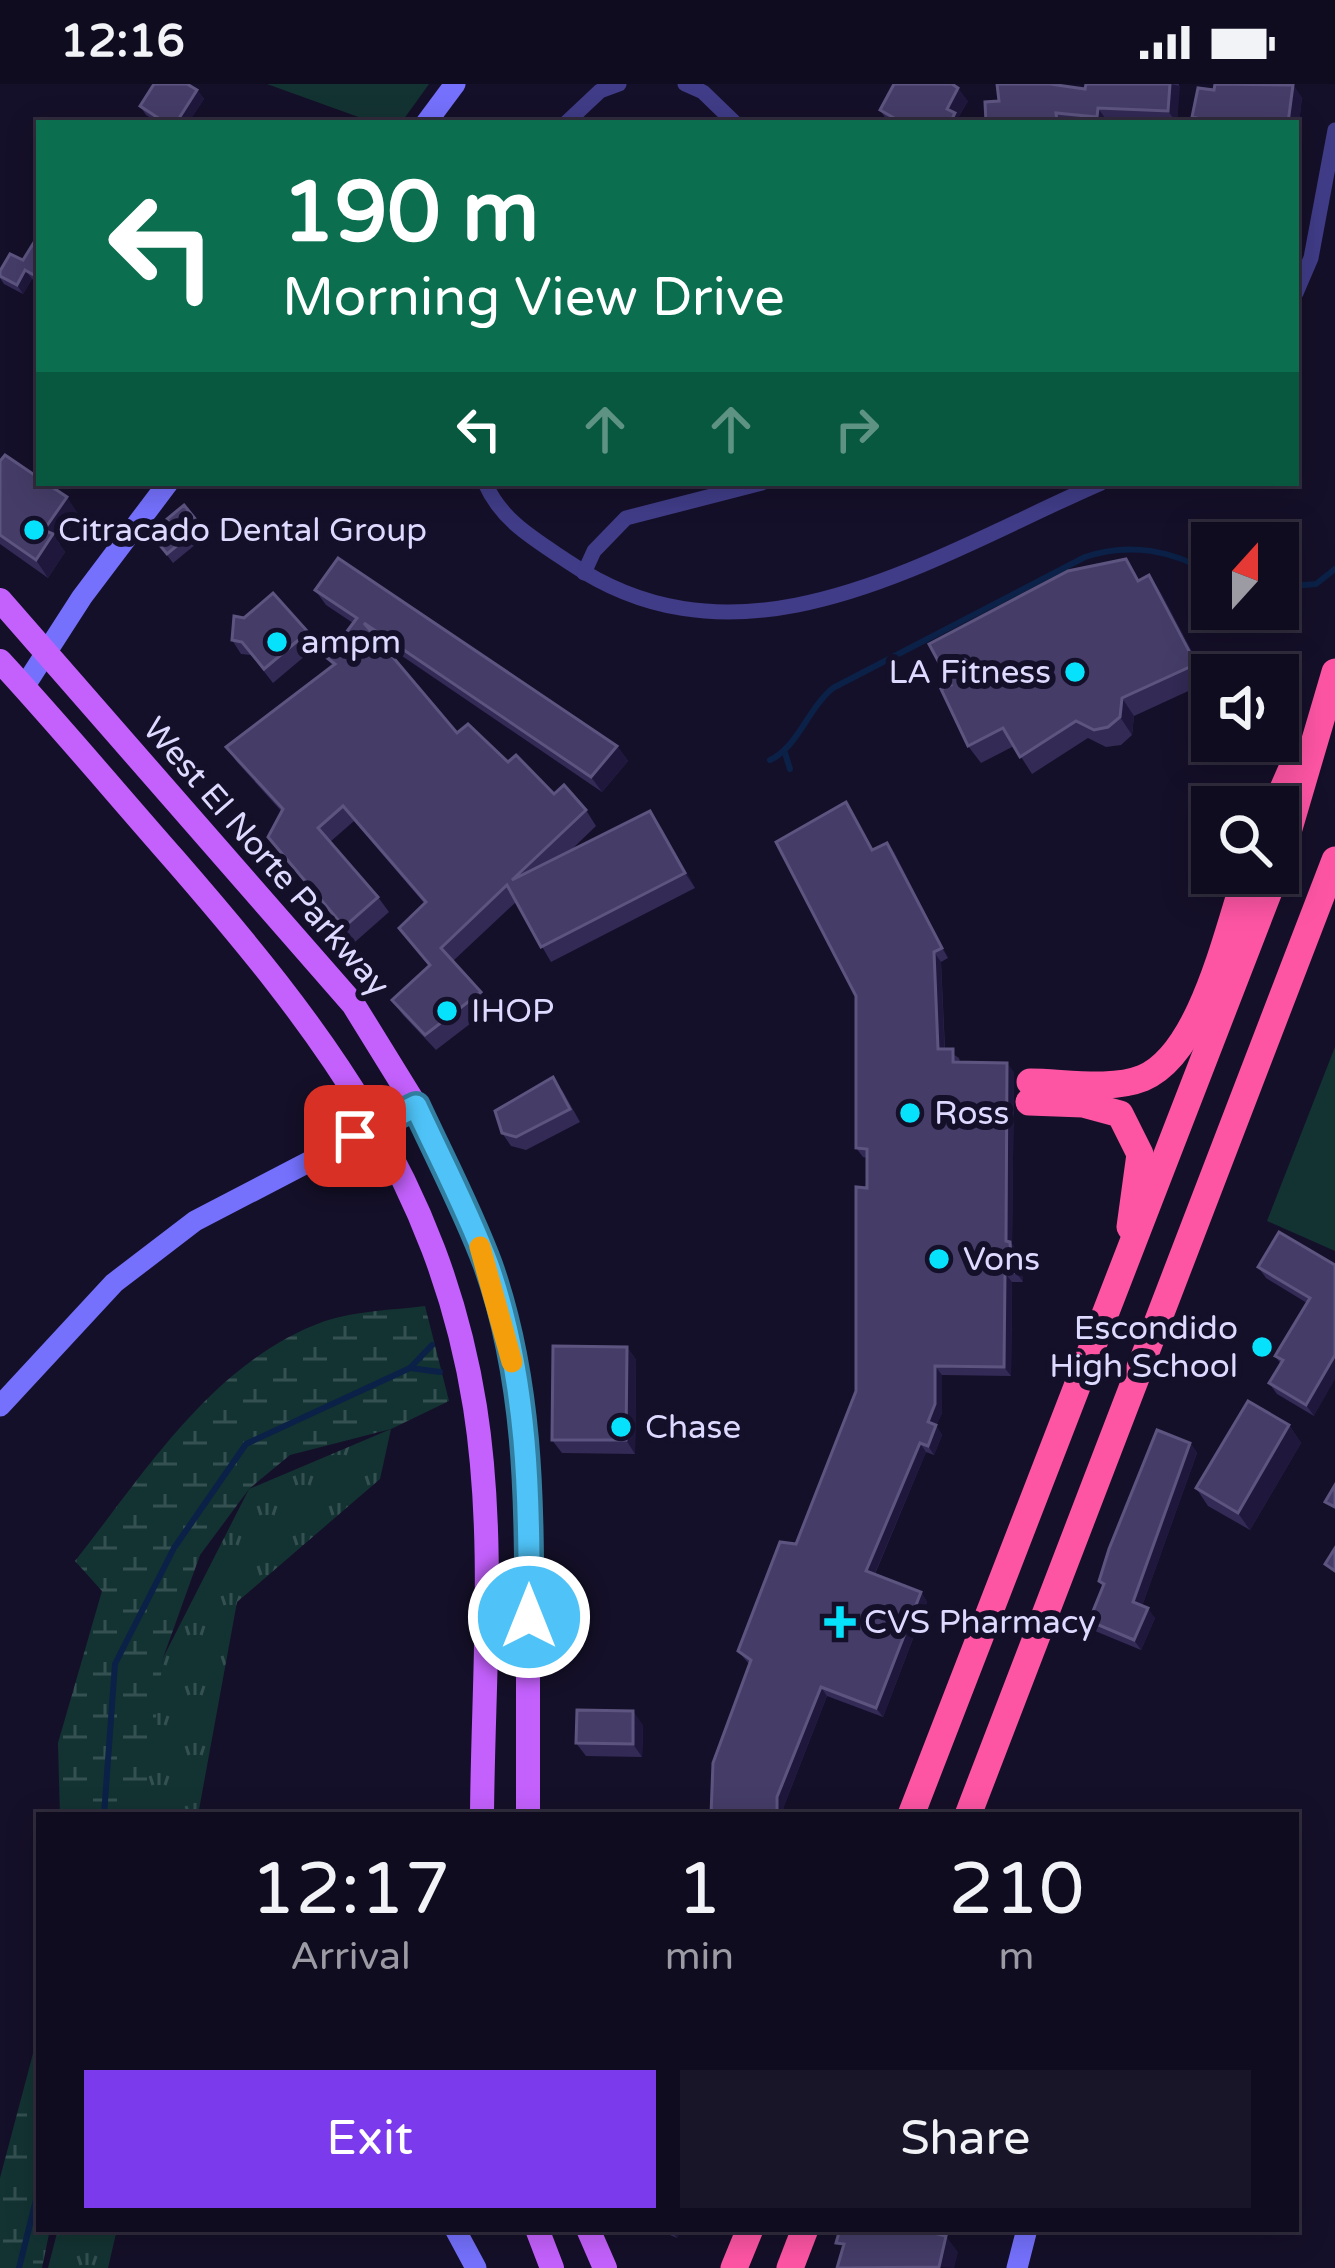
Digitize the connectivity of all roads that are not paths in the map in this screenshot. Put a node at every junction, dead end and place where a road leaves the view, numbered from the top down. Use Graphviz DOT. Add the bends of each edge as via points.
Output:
graph roads {
  1 [pos="455,84"];
  2 [pos="619,84"];
  3 [pos="685,84"];
  4 [pos="427,120"];
  5 [pos="569,120"];
  6 [pos="732,120"];
  7 [pos="1335,130"];
  8 [pos="1299,286"];
  9 [pos="166,486"];
  10 [pos="487,486"];
  11 [pos="750,486"];
  12 [pos="1094,486"];
  13 [pos="584,573"];
  14 [pos="0,600"];
  15 [pos="47,654"];
  16 [pos="0,661"];
  17 [pos="1335,672"];
  18 [pos="24,687"];
  19 [pos="1320,729"];
  20 [pos="1284,786"];
  21 [pos="1299,798"];
  22 [pos="1335,860"];
  23 [pos="1240,894"];
  24 [pos="1268,894"];
  25 [pos="416,1106"];
  26 [pos="377,1124"];
  27 [pos="1124,1274"];
  28 [pos="0,1406"];
  29 [pos="482,1812"];
  30 [pos="528,1812"];
  31 [pos="912,1812"];
  32 [pos="969,1812"];
  33 [pos="457,2232"];
  34 [pos="538,2232"];
  35 [pos="589,2232"];
  36 [pos="748,2232"];
  37 [pos="804,2232"];
  38 [pos="1027,2232"];
  39 [pos="476,2268"];
  40 [pos="552,2268"];
  41 [pos="605,2268"];
  42 [pos="734,2268"];
  43 [pos="790,2268"];
  44 [pos="1017,2268"];
  1 -- 4 [label="street"];
  2 -- 5 [label="street"];
  3 -- 6 [label="street"];
  7 -- 8 [label="street"];
  9 -- 15 [label="street"];
  10 -- 13 [label="street" via="519,529"];
  11 -- 13 [label="street" via="626,518"];
  12 -- 13 [label="street" via="838,597 782,612 710,615 638,600"];
  14 -- 15 [label="main road, West El Norte Parkway"];
  15 -- 18 [label="street"];
  15 -- 25 [label="main road, West El Norte Parkway" via="317,959 379,1040"];
  16 -- 18 [label="main road"];
  17 -- 19 [label="highway"];
  18 -- 26 [label="main road" via="294,1001"];
  19 -- 20 [label="highway"];
  19 -- 21 [label="highway"];
  22 -- 32 [label="highway"];
  23 -- 27 [label="highway" via="1179,1048 1144,1078 1030,1092 1104,1107 1133,1133 1140,1154"];
  24 -- 27 [label="highway"];
  25 -- 26 [label="street"];
  25 -- 30 [label="main road, West El Norte Parkway" via="488,1264 520,1403 530,1517"];
  26 -- 28 [label="street" via="195,1221 140,1262"];
  26 -- 29 [label="main road" via="451,1294 475,1407 485,1550"];
  27 -- 31 [label="highway"];
  33 -- 39 [label="street"];
  34 -- 40 [label="main road"];
  35 -- 41 [label="main road"];
  36 -- 42 [label="highway"];
  37 -- 43 [label="highway"];
  38 -- 44 [label="street"];
}
